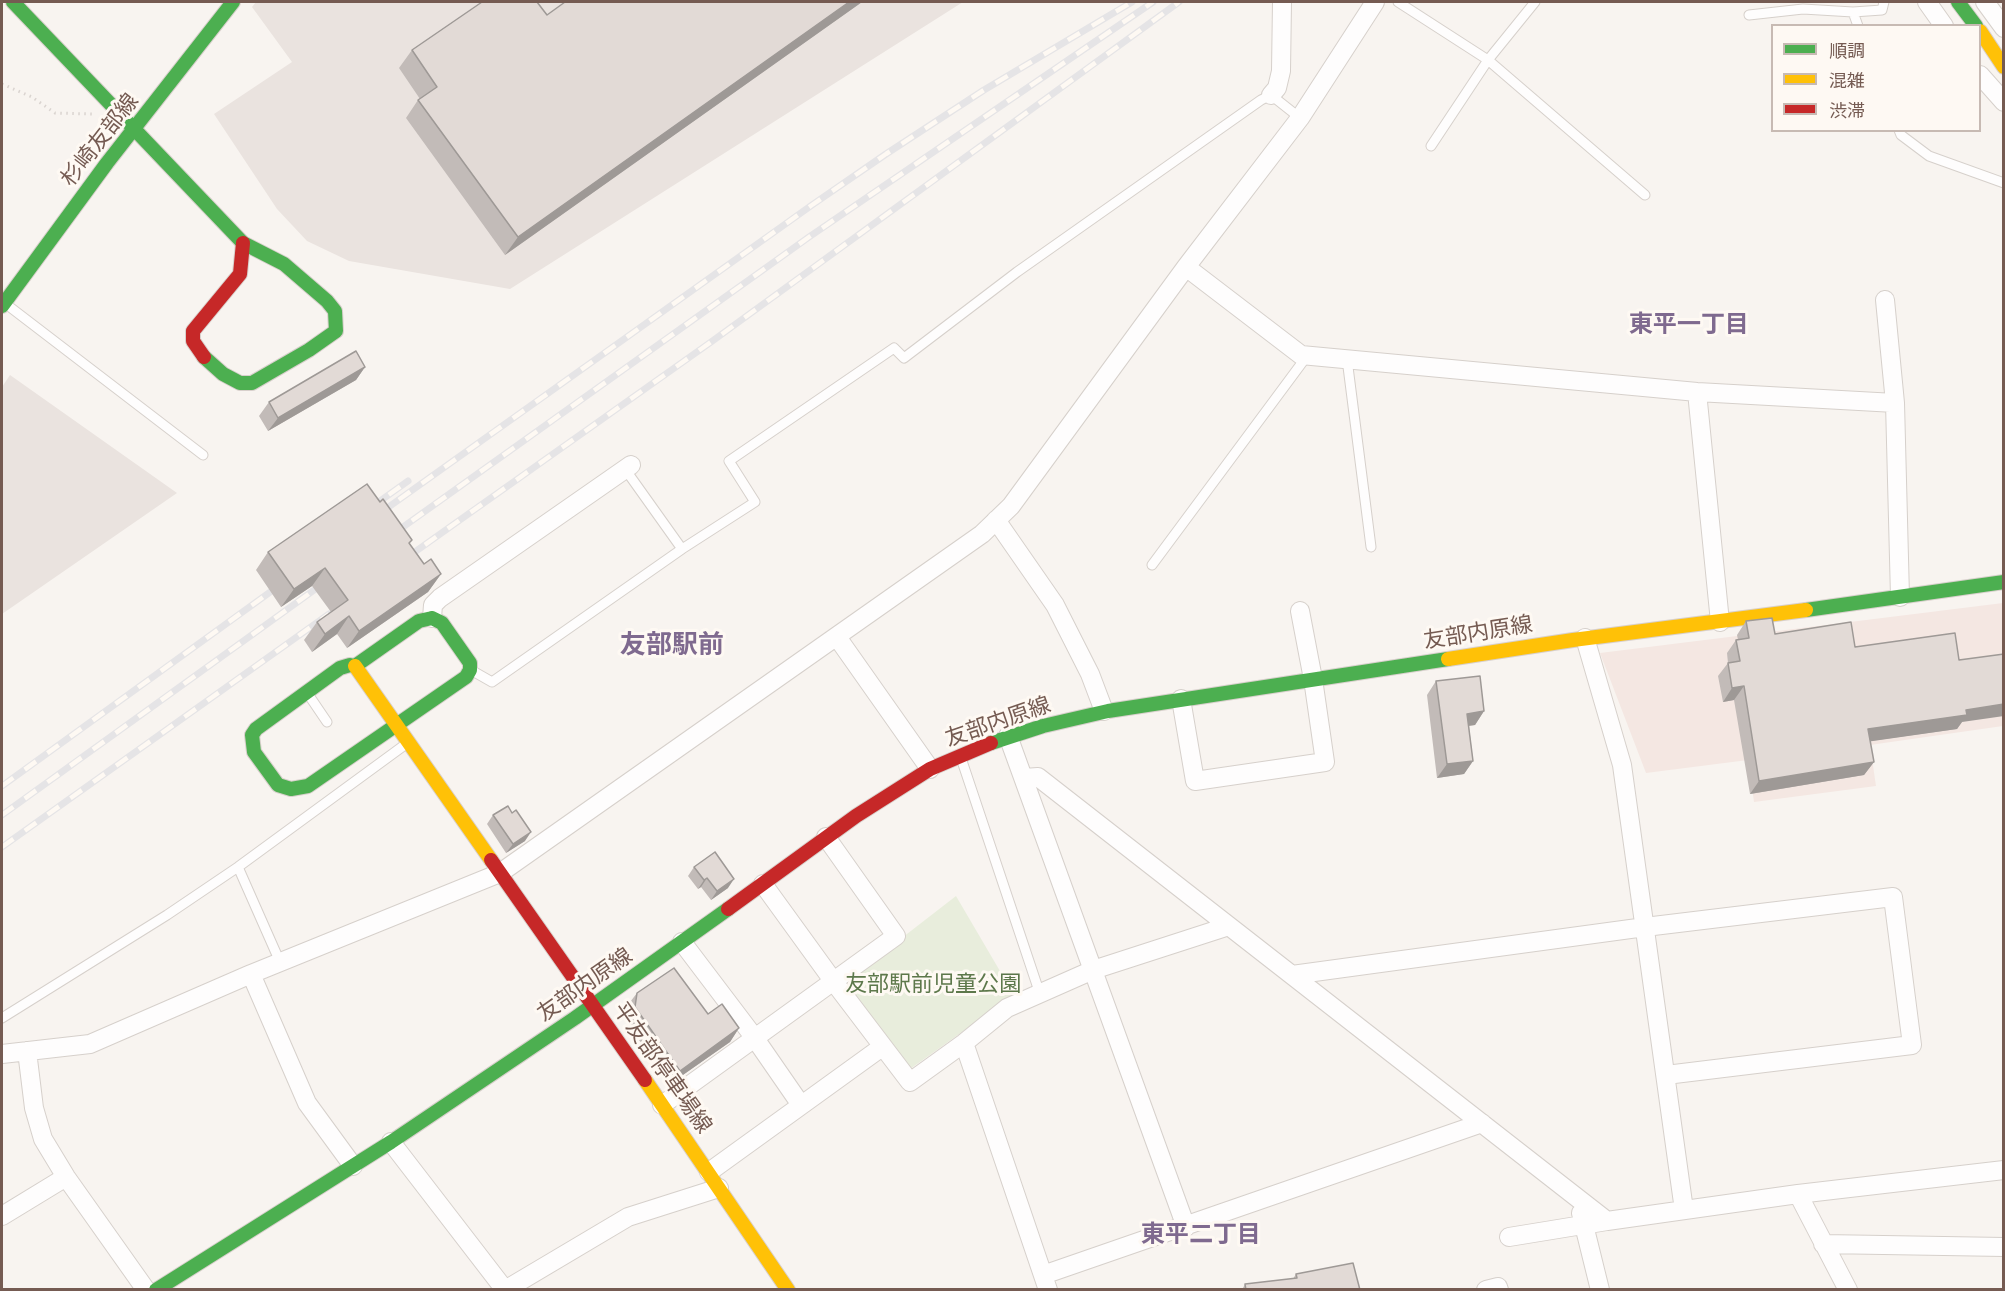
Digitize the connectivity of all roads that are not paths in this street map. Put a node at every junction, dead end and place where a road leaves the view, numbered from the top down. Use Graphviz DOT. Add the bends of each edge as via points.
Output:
graph roads {
  1 [pos="13,2"];
  2 [pos="233,2"];
  3 [pos="1282,2"];
  4 [pos="1375,2"];
  5 [pos="1398,2"];
  6 [pos="1535,2"];
  7 [pos="1884,2"];
  8 [pos="1928,2"];
  9 [pos="1958,2"];
  10 [pos="1985,2"];
  11 [pos="1853,12"];
  12 [pos="1749,15"];
  13 [pos="1857,24"];
  14 [pos="1943,24"];
  15 [pos="1974,24"];
  16 [pos="2004,28"];
  17 [pos="1981,32"];
  18 [pos="1488,60"];
  19 [pos="2004,67"];
  20 [pos="1981,76"];
  21 [pos="1271,95"];
  22 [pos="2004,102"];
  23 [pos="1300,118"];
  24 [pos="135,129"];
  25 [pos="1899,132"];
  26 [pos="1431,146"];
  27 [pos="2004,183"];
  28 [pos="1645,195"];
  29 [pos="243,243"];
  30 [pos="275,259"];
  31 [pos="1186,267"];
  32 [pos="240,274"];
  33 [pos="1885,300"];
  34 [pos="3,304"];
  35 [pos="1307,356"];
  36 [pos="1347,360"];
  37 [pos="1697,392"];
  38 [pos="1895,403"];
  39 [pos="203,455"];
  40 [pos="628,467"];
  41 [pos="996,520"];
  42 [pos="1371,547"];
  43 [pos="682,549"];
  44 [pos="1152,566"];
  45 [pos="2004,582"];
  46 [pos="1900,597"];
  47 [pos="1300,611"];
  48 [pos="432,618"];
  49 [pos="1720,622"];
  50 [pos="837,637"];
  51 [pos="1585,638"];
  52 [pos="355,666"];
  53 [pos="470,670"];
  54 [pos="1313,679"];
  55 [pos="306,692"];
  56 [pos="1181,699"];
  57 [pos="1104,711"];
  58 [pos="327,722"];
  59 [pos="396,725"];
  60 [pos="1008,736"];
  61 [pos="408,743"];
  62 [pos="961,755"];
  63 [pos="930,770"];
  64 [pos="1024,778"];
  65 [pos="826,837"];
  66 [pos="238,867"];
  67 [pos="500,873"];
  68 [pos="763,884"];
  69 [pos="1229,926"];
  70 [pos="1645,927"];
  71 [pos="682,942"];
  72 [pos="280,962"];
  73 [pos="1093,970"];
  74 [pos="251,974"];
  75 [pos="1292,975"];
  76 [pos="834,982"];
  77 [pos="1040,994"];
  78 [pos="593,1006"];
  79 [pos="2,1018"];
  80 [pos="754,1037"];
  81 [pos="964,1043"];
  82 [pos="882,1047"];
  83 [pos="27,1051"];
  84 [pos="2,1054"];
  85 [pos="1666,1075"];
  86 [pos="662,1105"];
  87 [pos="801,1105"];
  88 [pos="1482,1123"];
  89 [pos="391,1142"];
  90 [pos="353,1166"];
  91 [pos="2004,1170"];
  92 [pos="709,1172"];
  93 [pos="66,1177"];
  94 [pos="719,1188"];
  95 [pos="1798,1194"];
  96 [pos="1578,1199"];
  97 [pos="1684,1210"];
  98 [pos="2,1216"];
  99 [pos="1607,1221"];
  100 [pos="1584,1225"];
  101 [pos="1186,1227"];
  102 [pos="1509,1237"];
  103 [pos="1823,1244"];
  104 [pos="2004,1247"];
  105 [pos="1045,1282"];
  106 [pos="146,1290"];
  107 [pos="156,1290"];
  108 [pos="505,1290"];
  109 [pos="789,1290"];
  110 [pos="1486,1290"];
  111 [pos="1499,1290"];
  112 [pos="1600,1290"];
  113 [pos="1848,1290"];
  1 -- 24 [label="main road"];
  2 -- 24 [label="main road, 杉崎友部線"];
  3 -- 21 [label="street" via="1281,71"];
  4 -- 23 [label="street"];
  5 -- 18 [label="lane"];
  6 -- 18 [label="lane"];
  7 -- 11 [label="lane" via="1882,10"];
  8 -- 14 [label="street"];
  9 -- 15 [label="main road"];
  10 -- 16 [label="street"];
  11 -- 12 [label="lane" via="1803,9"];
  11 -- 13 [label="lane"];
  17 -- 19 [label="main road"];
  18 -- 26 [label="lane"];
  18 -- 28 [label="lane"];
  20 -- 22 [label="street"];
  21 -- 23 [label="lane"];
  21 -- 43 [label="lane" via="1017,272 904,358 894,348 729,461 755,502"];
  23 -- 31 [label="street"];
  24 -- 29 [label="main road"];
  24 -- 34 [label="main road, 杉崎友部線"];
  25 -- 27 [label="lane" via="1929,156"];
  29 -- 30 [label="main road"];
  29 -- 32 [label="main road"];
  30 -- 32 [label="street"];
  30 -- 32 [label="main road" via="327,301 335,311 336,331 252,383 240,383 223,374 193,341 197,324"];
  31 -- 35 [label="street"];
  31 -- 41 [label="street" via="1011,506"];
  33 -- 38 [label="street"];
  34 -- 39 [label="lane"];
  35 -- 36 [label="street"];
  35 -- 44 [label="lane"];
  36 -- 37 [label="street"];
  36 -- 42 [label="lane"];
  37 -- 38 [label="street"];
  37 -- 49 [label="street"];
  38 -- 46 [label="street"];
  40 -- 43 [label="lane"];
  40 -- 48 [label="street" via="440,598 433,605"];
  41 -- 50 [label="street"];
  41 -- 57 [label="street" via="1054,605 1090,674"];
  43 -- 53 [label="lane" via="492,682"];
  45 -- 46 [label="main road, 友部内原線"];
  46 -- 49 [label="main road, 友部内原線"];
  47 -- 54 [label="street"];
  48 -- 52 [label="main road" via="418,621"];
  48 -- 53 [label="main road" via="442,623 470,663"];
  49 -- 51 [label="main road, 友部内原線"];
  50 -- 63 [label="street"];
  50 -- 67 [label="street"];
  51 -- 54 [label="main road, 友部内原線"];
  51 -- 70 [label="street" via="1622,765"];
  52 -- 55 [label="main road" via="340,668"];
  52 -- 59 [label="main road, 平友部停車場線"];
  53 -- 59 [label="main road" via="466,677"];
  54 -- 56 [label="main road, 友部内原線"];
  54 -- 56 [label="street" via="1325,762 1195,781"];
  55 -- 58 [label="lane"];
  55 -- 59 [label="main road" via="252,735 254,752 284,788 308,786"];
  56 -- 57 [label="main road, 友部内原線"];
  57 -- 60 [label="main road, 友部内原線"];
  59 -- 61 [label="main road, 平友部停車場線"];
  60 -- 62 [label="main road, 友部内原線"];
  60 -- 64 [label="street"];
  61 -- 66 [label="lane"];
  61 -- 67 [label="main road, 平友部停車場線"];
  62 -- 63 [label="main road, 友部内原線"];
  62 -- 77 [label="lane"];
  63 -- 65 [label="main road, 友部内原線"];
  64 -- 69 [label="street" via="1038,777"];
  64 -- 73 [label="street"];
  65 -- 68 [label="main road, 友部内原線"];
  65 -- 76 [label="street" via="896,936"];
  66 -- 72 [label="lane"];
  66 -- 79 [label="lane"];
  67 -- 72 [label="street"];
  67 -- 78 [label="main road, 平友部停車場線"];
  68 -- 71 [label="main road, 友部内原線"];
  68 -- 76 [label="street"];
  69 -- 73 [label="street"];
  69 -- 75 [label="street"];
  70 -- 75 [label="street"];
  70 -- 85 [label="street"];
  70 -- 85 [label="street" via="1893,897 1912,1045"];
  71 -- 78 [label="main road, 友部内原線"];
  71 -- 80 [label="street"];
  72 -- 74 [label="street"];
  73 -- 77 [label="street"];
  73 -- 101 [label="street"];
  74 -- 83 [label="street" via="90,1044"];
  74 -- 90 [label="street" via="308,1103"];
  75 -- 88 [label="street"];
  76 -- 80 [label="street"];
  76 -- 82 [label="street"];
  77 -- 81 [label="street" via="1007,1008"];
  78 -- 86 [label="main road, 平友部停車場線"];
  78 -- 89 [label="main road, 友部内原線"];
  80 -- 86 [label="street"];
  80 -- 87 [label="street"];
  81 -- 82 [label="street" via="910,1082"];
  81 -- 105 [label="street"];
  82 -- 87 [label="street"];
  83 -- 84 [label="street"];
  83 -- 93 [label="street" via="37,1124"];
  85 -- 97 [label="street"];
  86 -- 92 [label="main road, 平友部停車場線"];
  87 -- 92 [label="street"];
  88 -- 96 [label="street"];
  88 -- 101 [label="street"];
  89 -- 90 [label="main road, 友部内原線"];
  89 -- 108 [label="street"];
  90 -- 107 [label="main road, 友部内原線"];
  91 -- 95 [label="street"];
  92 -- 94 [label="main road, 平友部停車場線"];
  93 -- 98 [label="street"];
  93 -- 106 [label="street"];
  94 -- 108 [label="street" via="628,1217"];
  94 -- 109 [label="main road, 平友部停車場線"];
  95 -- 97 [label="street"];
  95 -- 103 [label="street"];
  96 -- 99 [label="street"];
  96 -- 100 [label="street"];
  97 -- 99 [label="street"];
  99 -- 100 [label="street"];
  100 -- 102 [label="street"];
  100 -- 112 [label="street"];
  101 -- 105 [label="street"];
  103 -- 104 [label="street"];
  103 -- 113 [label="street"];
  110 -- 111 [label="street"];
}
